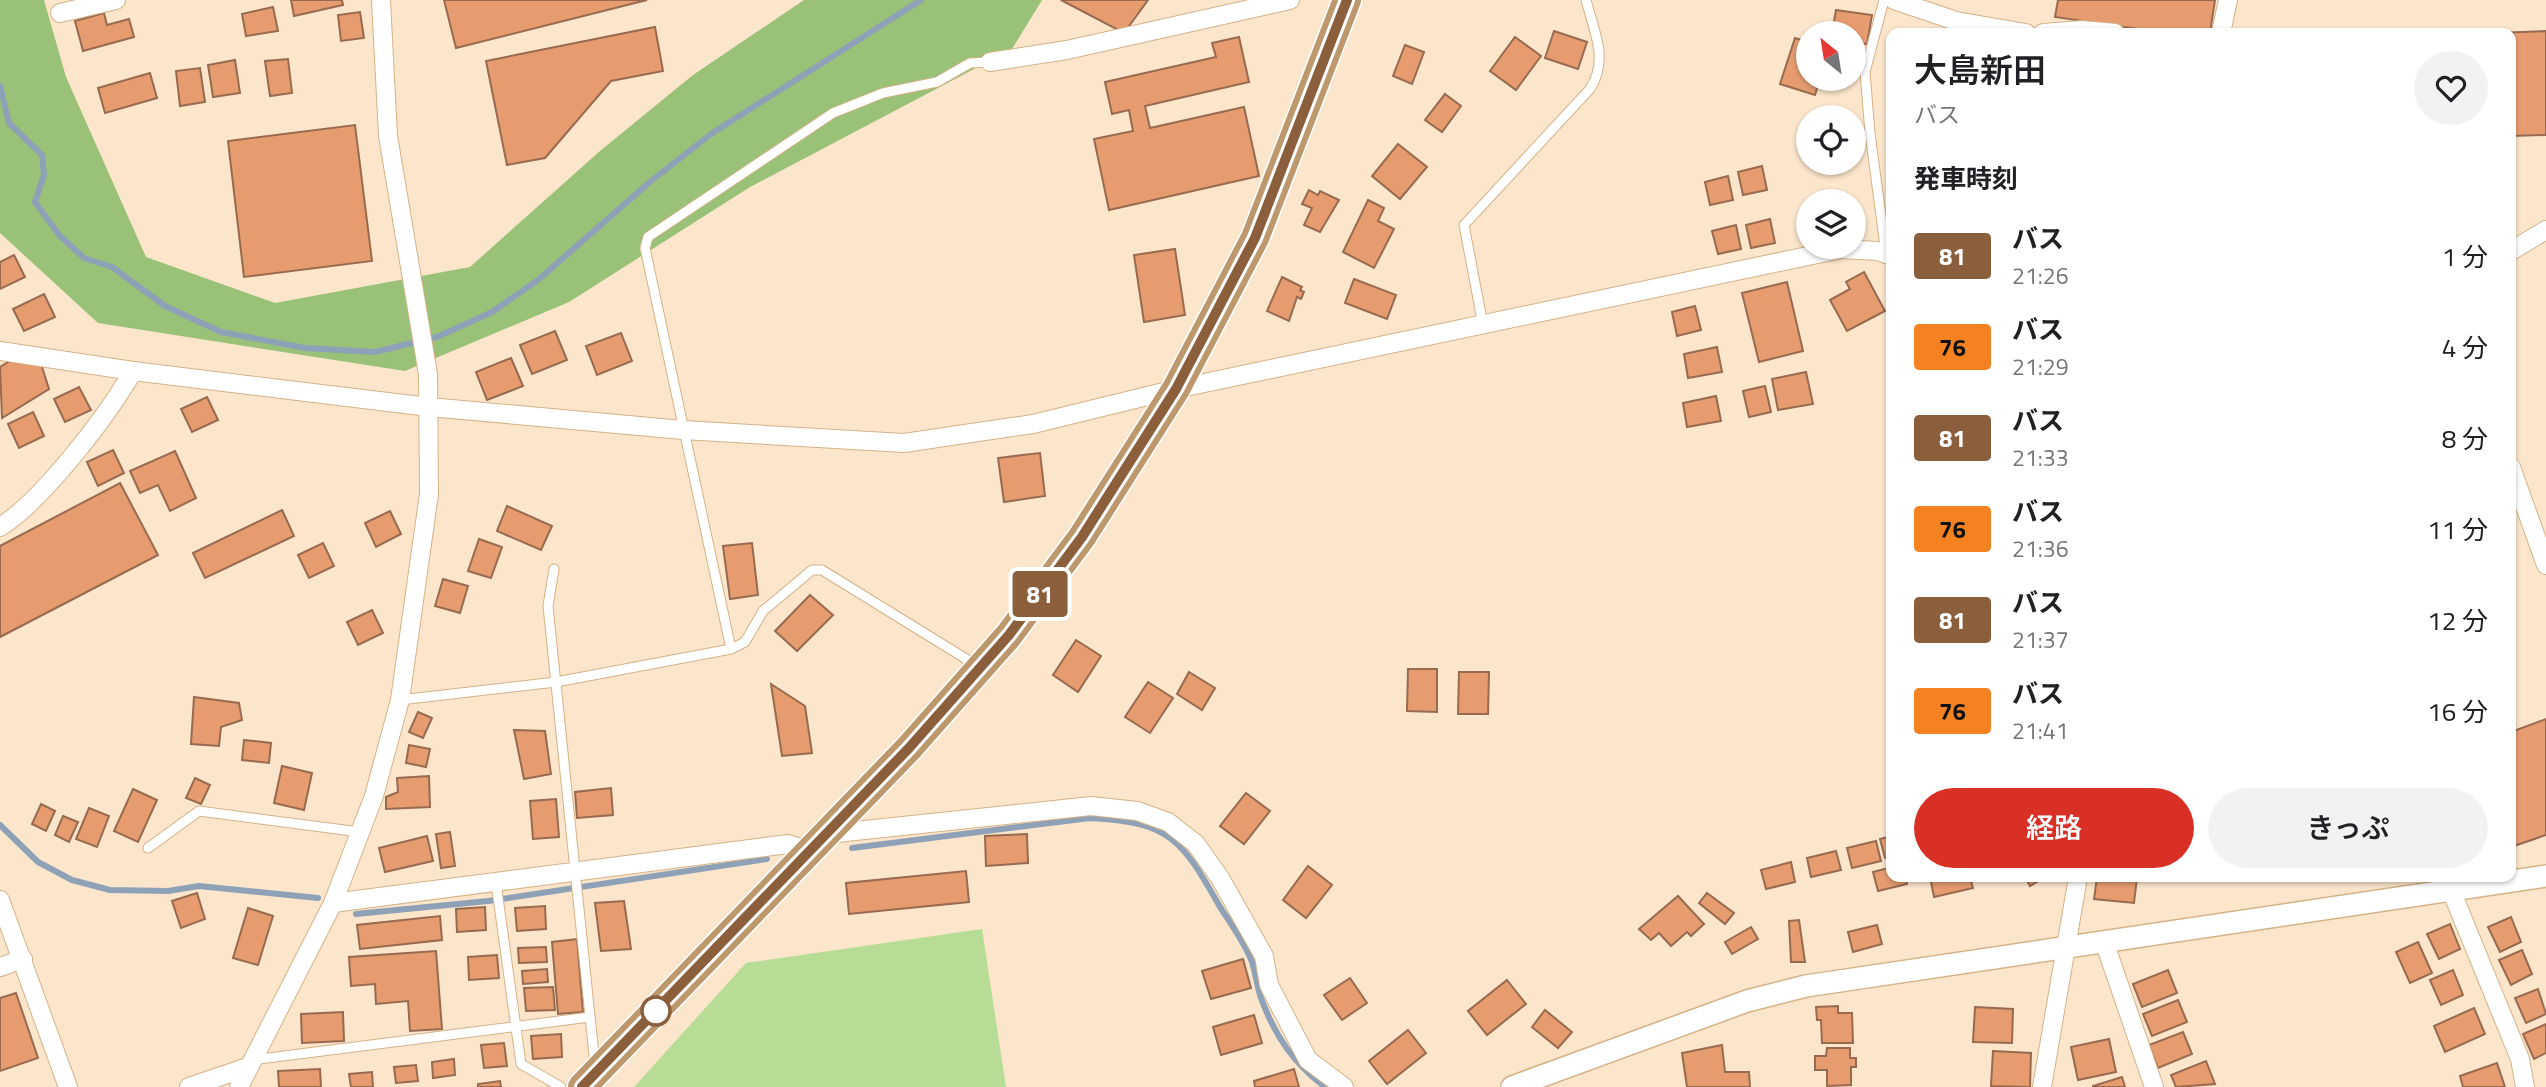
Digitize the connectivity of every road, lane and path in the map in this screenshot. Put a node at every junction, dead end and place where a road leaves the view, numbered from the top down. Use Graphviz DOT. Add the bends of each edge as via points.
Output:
graph roads {
  1 [pos="116,0"];
  2 [pos="381,0"];
  3 [pos="1290,0"];
  4 [pos="1347,0"];
  5 [pos="1587,0"];
  6 [pos="1884,0"];
  7 [pos="1895,0"];
  8 [pos="2228,0"];
  9 [pos="60,13"];
  10 [pos="1997,28"];
  11 [pos="2222,28"];
  12 [pos="990,62"];
  13 [pos="2546,230"];
  14 [pos="1886,236"];
  15 [pos="2516,248"];
  16 [pos="1886,255"];
  17 [pos="1483,325"];
  18 [pos="0,351"];
  19 [pos="133,371"];
  20 [pos="1176,389"];
  21 [pos="429,407"];
  22 [pos="682,430"];
  23 [pos="2516,481"];
  24 [pos="0,527"];
  25 [pos="2546,565"];
  26 [pos="554,569"];
  27 [pos="731,649"];
  28 [pos="980,667"];
  29 [pos="556,682"];
  30 [pos="400,700"];
  31 [pos="360,832"];
  32 [pos="819,842"];
  33 [pos="148,848"];
  34 [pos="576,873"];
  35 [pos="2546,876"];
  36 [pos="2516,880"];
  37 [pos="2077,882"];
  38 [pos="2505,882"];
  39 [pos="496,883"];
  40 [pos="2451,890"];
  41 [pos="0,900"];
  42 [pos="333,903"];
  43 [pos="2104,941"];
  44 [pos="2066,945"];
  45 [pos="23,959"];
  46 [pos="0,967"];
  47 [pos="590,1017"];
  48 [pos="517,1026"];
  49 [pos="249,1064"];
  50 [pos="589,1080"];
  51 [pos="68,1087"];
  52 [pos="189,1087"];
  53 [pos="239,1087"];
  54 [pos="561,1087"];
  55 [pos="1345,1087"];
  56 [pos="1512,1087"];
  57 [pos="2042,1087"];
  58 [pos="2154,1087"];
  59 [pos="2525,1087"];
  1 -- 9 [label="street"];
  2 -- 21 [label="street" via="388,136 428,374"];
  3 -- 12 [label="street" via="1067,50"];
  4 -- 20 [label="highway" via="1255,238"];
  5 -- 17 [label="lane" via="1600,58 1599,74 1464,225"];
  6 -- 14 [label="lane" via="1865,72"];
  7 -- 10 [label="street" via="1956,21"];
  8 -- 11 [label="street"];
  12 -- 22 [label="lane" via="970,63 937,82 883,93 833,113 648,237 645,248"];
  13 -- 15 [label="street"];
  16 -- 17 [label="street" via="1841,249"];
  17 -- 20 [label="street"];
  18 -- 19 [label="street"];
  19 -- 21 [label="street"];
  19 -- 24 [label="street" via="112,408 35,496"];
  20 -- 22 [label="street" via="1033,425 904,443"];
  20 -- 28 [label="highway" via="1082,537"];
  21 -- 22 [label="street"];
  21 -- 30 [label="street" via="429,494"];
  22 -- 27 [label="lane"];
  23 -- 25 [label="street"];
  26 -- 29 [label="lane" via="548,606"];
  27 -- 28 [label="lane" via="745,642 764,611 812,570 822,570"];
  27 -- 29 [label="lane"];
  28 -- 32 [label="highway"];
  29 -- 30 [label="lane"];
  29 -- 34 [label="lane"];
  30 -- 31 [label="street"];
  31 -- 33 [label="lane" via="199,811"];
  31 -- 42 [label="street"];
  32 -- 34 [label="street"];
  32 -- 50 [label="highway"];
  32 -- 55 [label="street" via="1091,806 1137,811 1168,822 1196,844 1220,878 1264,956 1269,985 1308,1060"];
  34 -- 39 [label="street"];
  34 -- 47 [label="lane"];
  35 -- 36 [label="street"];
  37 -- 44 [label="street"];
  38 -- 40 [label="street"];
  39 -- 42 [label="street"];
  39 -- 48 [label="lane"];
  40 -- 43 [label="street"];
  40 -- 59 [label="street" via="2520,1059"];
  41 -- 45 [label="street"];
  42 -- 49 [label="street"];
  43 -- 44 [label="street"];
  43 -- 58 [label="street"];
  44 -- 56 [label="street" via="1806,986 1747,1001"];
  44 -- 57 [label="street"];
  45 -- 46 [label="street"];
  45 -- 51 [label="street"];
  47 -- 48 [label="lane"];
  47 -- 50 [label="lane"];
  48 -- 49 [label="lane"];
  48 -- 54 [label="lane" via="521,1065"];
  49 -- 52 [label="street"];
  49 -- 53 [label="street"];
}
